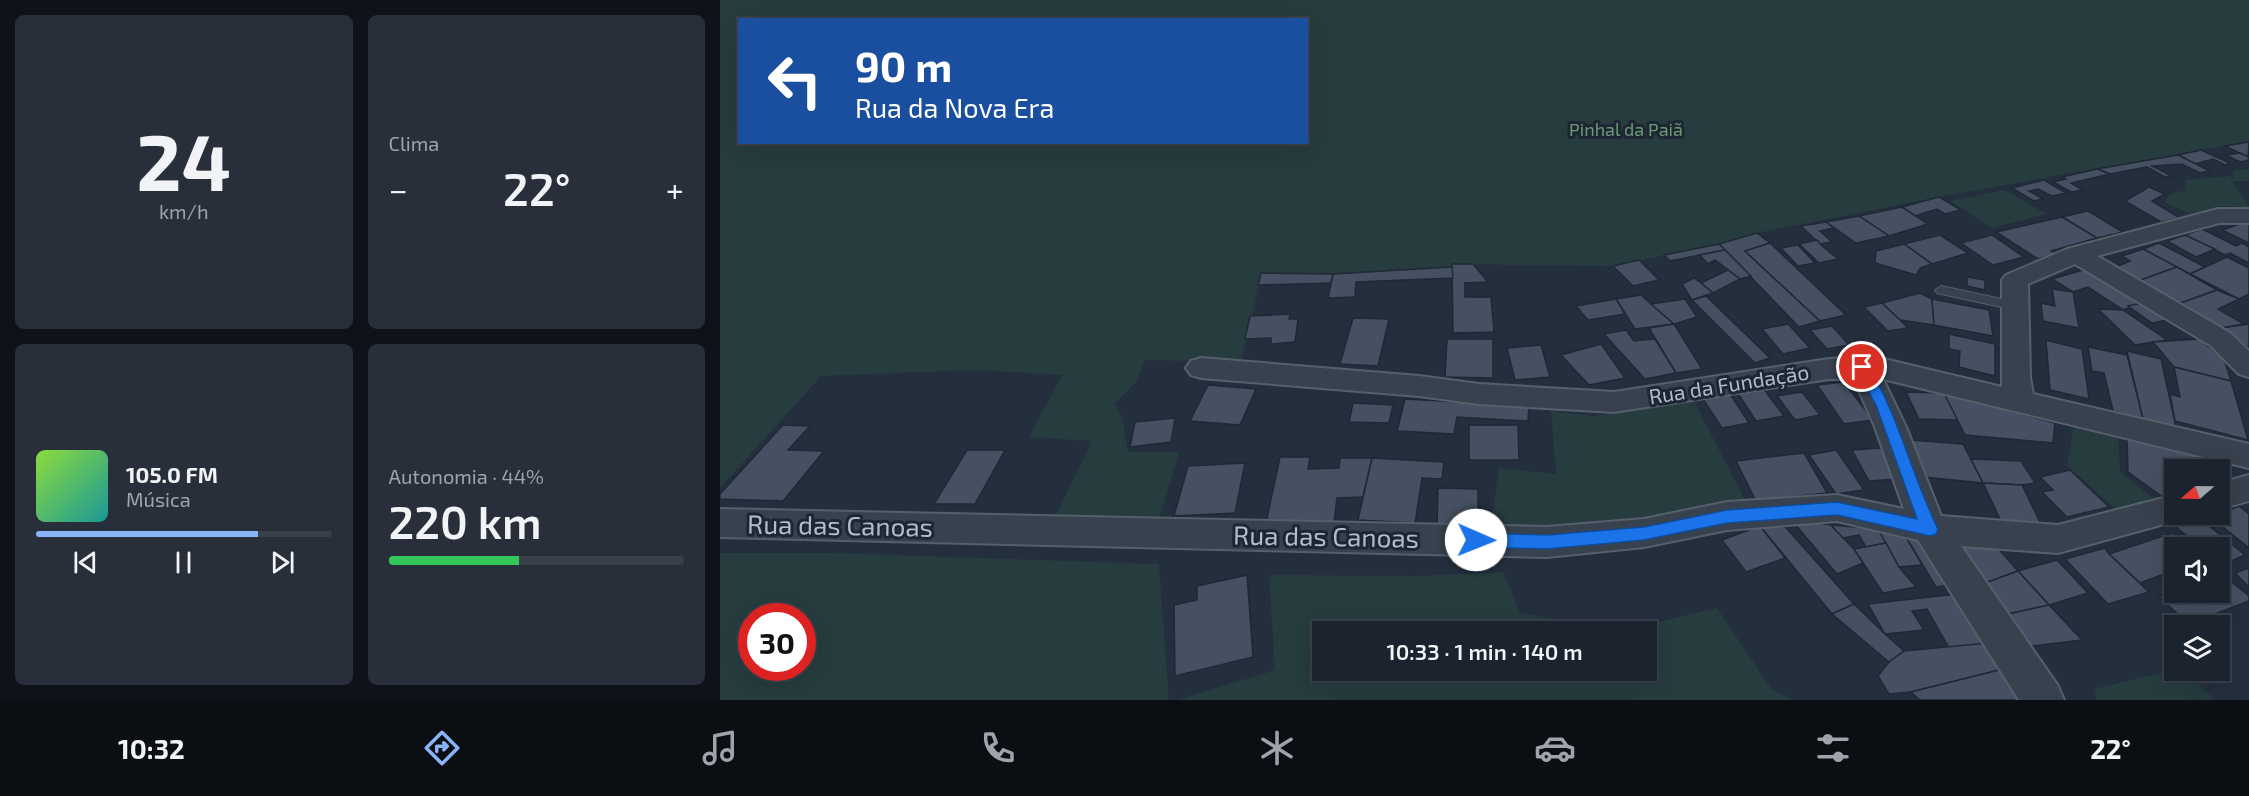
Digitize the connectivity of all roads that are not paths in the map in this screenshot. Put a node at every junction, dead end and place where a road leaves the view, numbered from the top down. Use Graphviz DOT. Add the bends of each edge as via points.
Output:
graph roads {
  1 [pos="2249,216"];
  2 [pos="2076,254"];
  3 [pos="1941,290"];
  4 [pos="2015,306"];
  5 [pos="1862,367"];
  6 [pos="2249,367"];
  7 [pos="1201,368"];
  8 [pos="2019,400"];
  9 [pos="2249,456"];
  10 [pos="2249,488"];
  11 [pos="2230,493"];
  12 [pos="2164,511"];
  13 [pos="720,524"];
  14 [pos="1930,529"];
  15 [pos="2043,700"];
  1 -- 2 [label="street" via="2218,216"];
  2 -- 4 [label="street" via="2015,280"];
  2 -- 6 [label="street" via="2220,339"];
  3 -- 4 [label="lane"];
  4 -- 8 [label="street" via="2015,377"];
  5 -- 7 [label="street, Rua da Fundação" via="1614,402 1479,394"];
  5 -- 8 [label="street, Rua da Fundação"];
  5 -- 14 [label="street" via="1883,405"];
  8 -- 9 [label="street, Rua da Fundação"];
  10 -- 11 [label="street"];
  12 -- 14 [label="street, Rua das Canoas" via="2058,539"];
  13 -- 14 [label="street, Rua das Canoas" via="1547,542 1644,533 1727,516 1837,508"];
  14 -- 15 [label="street"];
}
